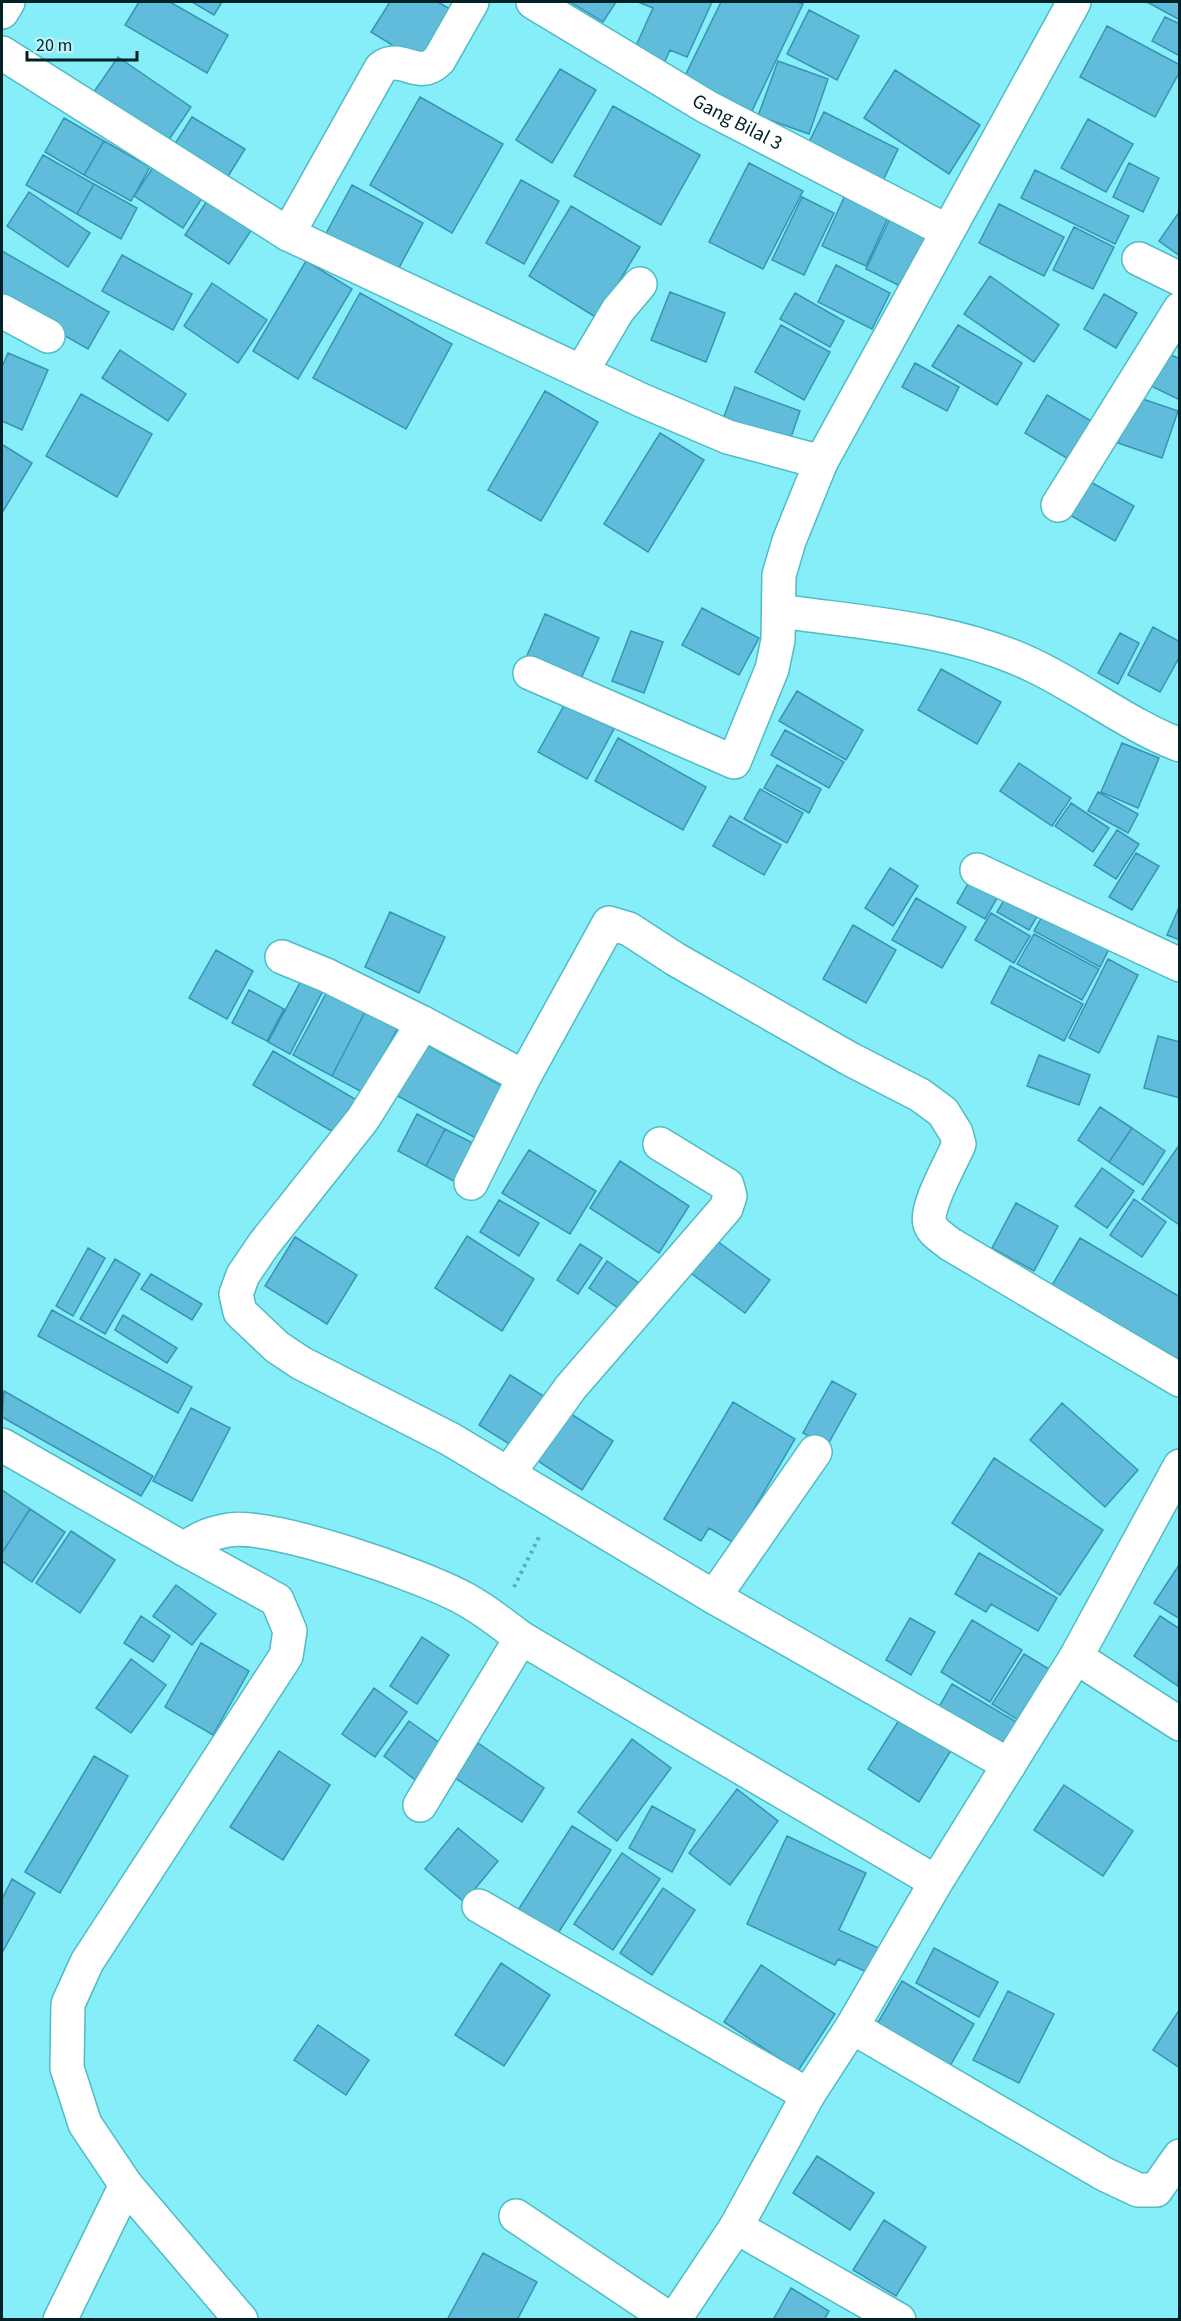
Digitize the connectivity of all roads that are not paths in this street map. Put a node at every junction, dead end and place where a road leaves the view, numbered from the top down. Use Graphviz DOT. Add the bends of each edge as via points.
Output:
graph roads {
  1 [pos="8,2"];
  2 [pos="472,2"];
  3 [pos="533,2"];
  4 [pos="1074,2"];
  5 [pos="2,12"];
  6 [pos="2,53"];
  7 [pos="947,231"];
  8 [pos="288,234"];
  9 [pos="1139,259"];
  10 [pos="1179,279"];
  11 [pos="640,284"];
  12 [pos="1179,309"];
  13 [pos="2,311"];
  14 [pos="48,336"];
  15 [pos="582,371"];
  16 [pos="821,462"];
  17 [pos="1058,505"];
  18 [pos="779,595"];
  19 [pos="530,674"];
  20 [pos="1179,745"];
  21 [pos="977,870"];
  22 [pos="282,957"];
  23 [pos="1179,965"];
  24 [pos="423,1023"];
  25 [pos="524,1077"];
  26 [pos="660,1144"];
  27 [pos="471,1183"];
  28 [pos="1179,1380"];
  29 [pos="2,1446"];
  30 [pos="815,1452"];
  31 [pos="1179,1466"];
  32 [pos="508,1474"];
  33 [pos="184,1549"];
  34 [pos="714,1597"];
  35 [pos="510,1629"];
  36 [pos="1077,1657"];
  37 [pos="1179,1724"];
  38 [pos="1009,1765"];
  39 [pos="420,1805"];
  40 [pos="936,1882"];
  41 [pos="479,1906"];
  42 [pos="852,2027"];
  43 [pos="808,2095"];
  44 [pos="1179,2156"];
  45 [pos="126,2185"];
  46 [pos="516,2216"];
  47 [pos="736,2227"];
  48 [pos="60,2319"];
  49 [pos="241,2319"];
  50 [pos="673,2319"];
  51 [pos="898,2319"];
  1 -- 5 [label="street"];
  2 -- 8 [label="street" via="432,68 419,69 396,62 381,68"];
  3 -- 7 [label="street, Gang Bilal 3" via="707,107"];
  4 -- 7 [label="street"];
  6 -- 8 [label="street"];
  7 -- 16 [label="street"];
  8 -- 15 [label="street"];
  9 -- 10 [label="street"];
  11 -- 15 [label="street" via="618,310"];
  12 -- 17 [label="street"];
  13 -- 14 [label="street"];
  15 -- 16 [label="street" via="728,437"];
  16 -- 18 [label="street" via="789,541"];
  18 -- 19 [label="street" via="772,669 734,762"];
  18 -- 20 [label="street" via="972,644 1029,664"];
  21 -- 23 [label="street"];
  22 -- 24 [label="street"];
  24 -- 25 [label="street"];
  24 -- 32 [label="street" via="363,1119 264,1244 243,1275 236,1294 240,1312 277,1347 301,1363 450,1438"];
  25 -- 27 [label="street"];
  25 -- 28 [label="street" via="609,923 629,929 850,1059 921,1095 943,1112 959,1144 930,1208 928,1221 933,1229 950,1244"];
  26 -- 32 [label="street" via="727,1185 730,1196 726,1208 571,1387"];
  29 -- 33 [label="street"];
  30 -- 34 [label="street"];
  31 -- 36 [label="street"];
  32 -- 34 [label="street"];
  33 -- 35 [label="street" via="203,1536 231,1529 253,1530 329,1548 464,1598"];
  33 -- 45 [label="street" via="277,1600 290,1631 286,1656 87,1962 68,2004 67,2068 85,2124"];
  34 -- 38 [label="street"];
  35 -- 39 [label="street"];
  35 -- 40 [label="street"];
  36 -- 37 [label="street"];
  36 -- 38 [label="street"];
  38 -- 40 [label="street"];
  40 -- 42 [label="street"];
  41 -- 43 [label="street"];
  42 -- 43 [label="street"];
  42 -- 44 [label="street" via="1138,2190 1156,2190"];
  43 -- 47 [label="street"];
  45 -- 48 [label="street"];
  45 -- 49 [label="street"];
  46 -- 50 [label="street"];
  47 -- 50 [label="street"];
  47 -- 51 [label="street"];
}
